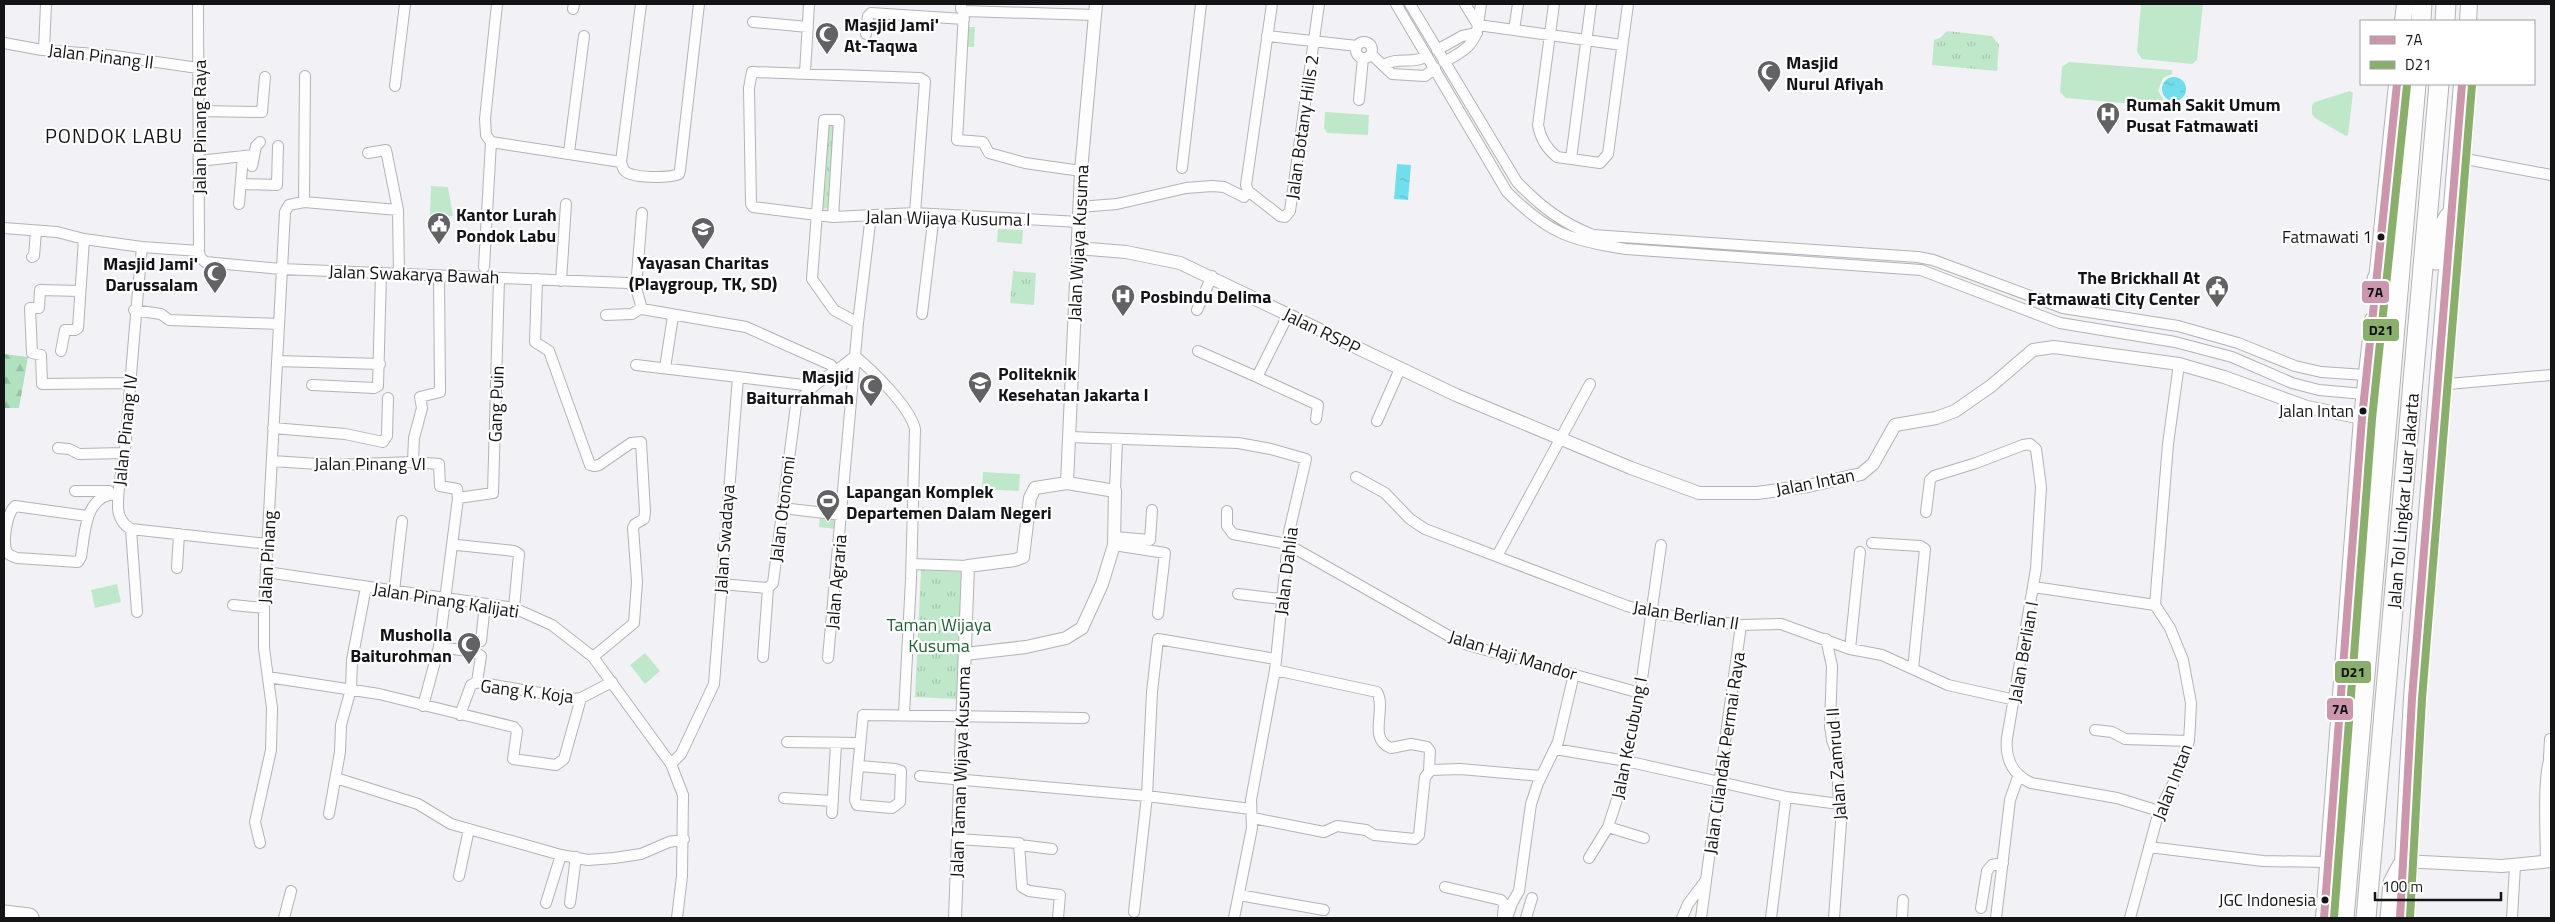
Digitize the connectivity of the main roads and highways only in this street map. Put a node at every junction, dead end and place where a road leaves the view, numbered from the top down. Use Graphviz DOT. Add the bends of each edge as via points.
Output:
graph roads {
  1 [pos="2405,4"];
  2 [pos="2422,4"];
  3 [pos="2446,4"];
  4 [pos="2469,4"];
  5 [pos="2403,20"];
  6 [pos="2421,20"];
  7 [pos="2445,20"];
  8 [pos="2468,20"];
  9 [pos="2397,85"];
  10 [pos="2416,85"];
  11 [pos="2439,85"];
  12 [pos="2462,85"];
  13 [pos="2449,217"];
  14 [pos="2377,279"];
  15 [pos="2357,766"];
  16 [pos="2402,864"];
  17 [pos="2369,879"];
  18 [pos="4,915"];
  19 [pos="29,918"];
  20 [pos="2324,918"];
  21 [pos="2344,918"];
  22 [pos="2366,918"];
  23 [pos="2390,918"];
  24 [pos="2400,918"];
  1 -- 5 [label="highway"];
  2 -- 6 [label="highway"];
  3 -- 7 [label="highway"];
  4 -- 8 [label="highway"];
  9 -- 14 [label="highway"];
  10 -- 15 [label="highway, Jalan Tol Lingkar Luar Jakarta"];
  11 -- 17 [label="highway, Jalan Tol Lingkar Luar Jakarta"];
  12 -- 13 [label="highway"];
  13 -- 16 [label="highway"];
  13 -- 17 [label="highway" via="2438,242 2399,669 2378,860 2375,874"];
  14 -- 15 [label="highway" via="2381,324 2352,693 2350,746"];
  14 -- 20 [label="highway" via="2357,393 2362,418"];
  15 -- 21 [label="highway, Jalan Tol Lingkar Luar Jakarta"];
  16 -- 23 [label="highway" via="2393,883"];
  16 -- 24 [label="highway"];
  17 -- 22 [label="highway, Jalan Tol Lingkar Luar Jakarta"];
  18 -- 19 [label="highway"];
}
